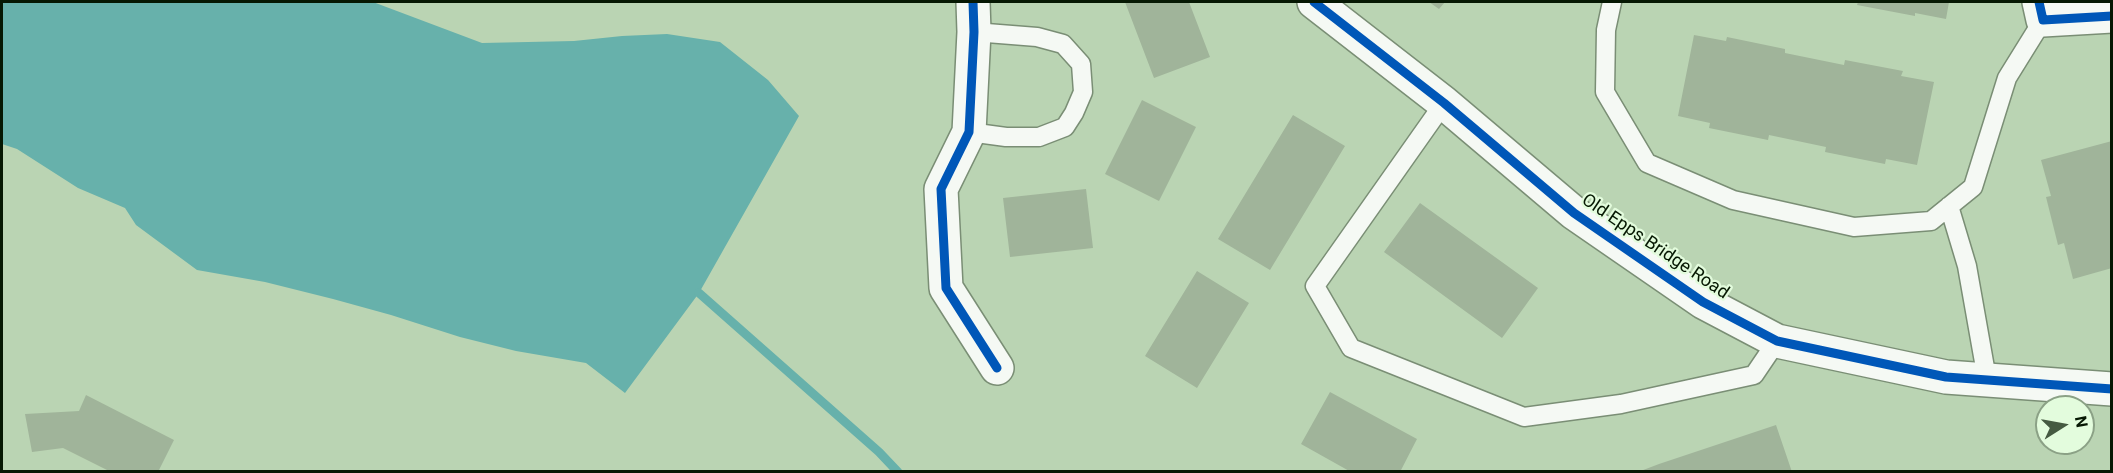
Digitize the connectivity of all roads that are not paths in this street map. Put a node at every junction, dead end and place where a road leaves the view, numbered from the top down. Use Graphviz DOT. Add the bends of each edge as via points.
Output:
graph roads {
  1 [pos="1314,2"];
  2 [pos="1612,2"];
  3 [pos="2041,11"];
  4 [pos="2112,16"];
  5 [pos="974,17"];
  6 [pos="1444,103"];
  7 [pos="969,132"];
  8 [pos="1949,206"];
  9 [pos="1777,341"];
  10 [pos="997,368"];
  11 [pos="1988,379"];
  12 [pos="2112,389"];
  1 -- 6 [label="street, Old Epps Bridge Road"];
  2 -- 8 [label="lane" via="1606,30 1605,92 1647,162 1733,200 1854,227 1930,221"];
  3 -- 4 [label="street"];
  3 -- 8 [label="lane" via="2007,78 1973,187"];
  5 -- 7 [label="street"];
  5 -- 7 [label="lane" via="1063,44 1081,64 1083,92 1065,127 1039,137"];
  6 -- 9 [label="street, Old Epps Bridge Road" via="1574,213 1703,302"];
  6 -- 9 [label="lane" via="1315,286 1351,348 1524,417 1621,404 1754,375"];
  7 -- 10 [label="street" via="941,189 946,288"];
  8 -- 11 [label="lane" via="1967,266"];
  9 -- 11 [label="street, Old Epps Bridge Road" via="1946,376"];
  11 -- 12 [label="street, Old Epps Bridge Road"];
}
